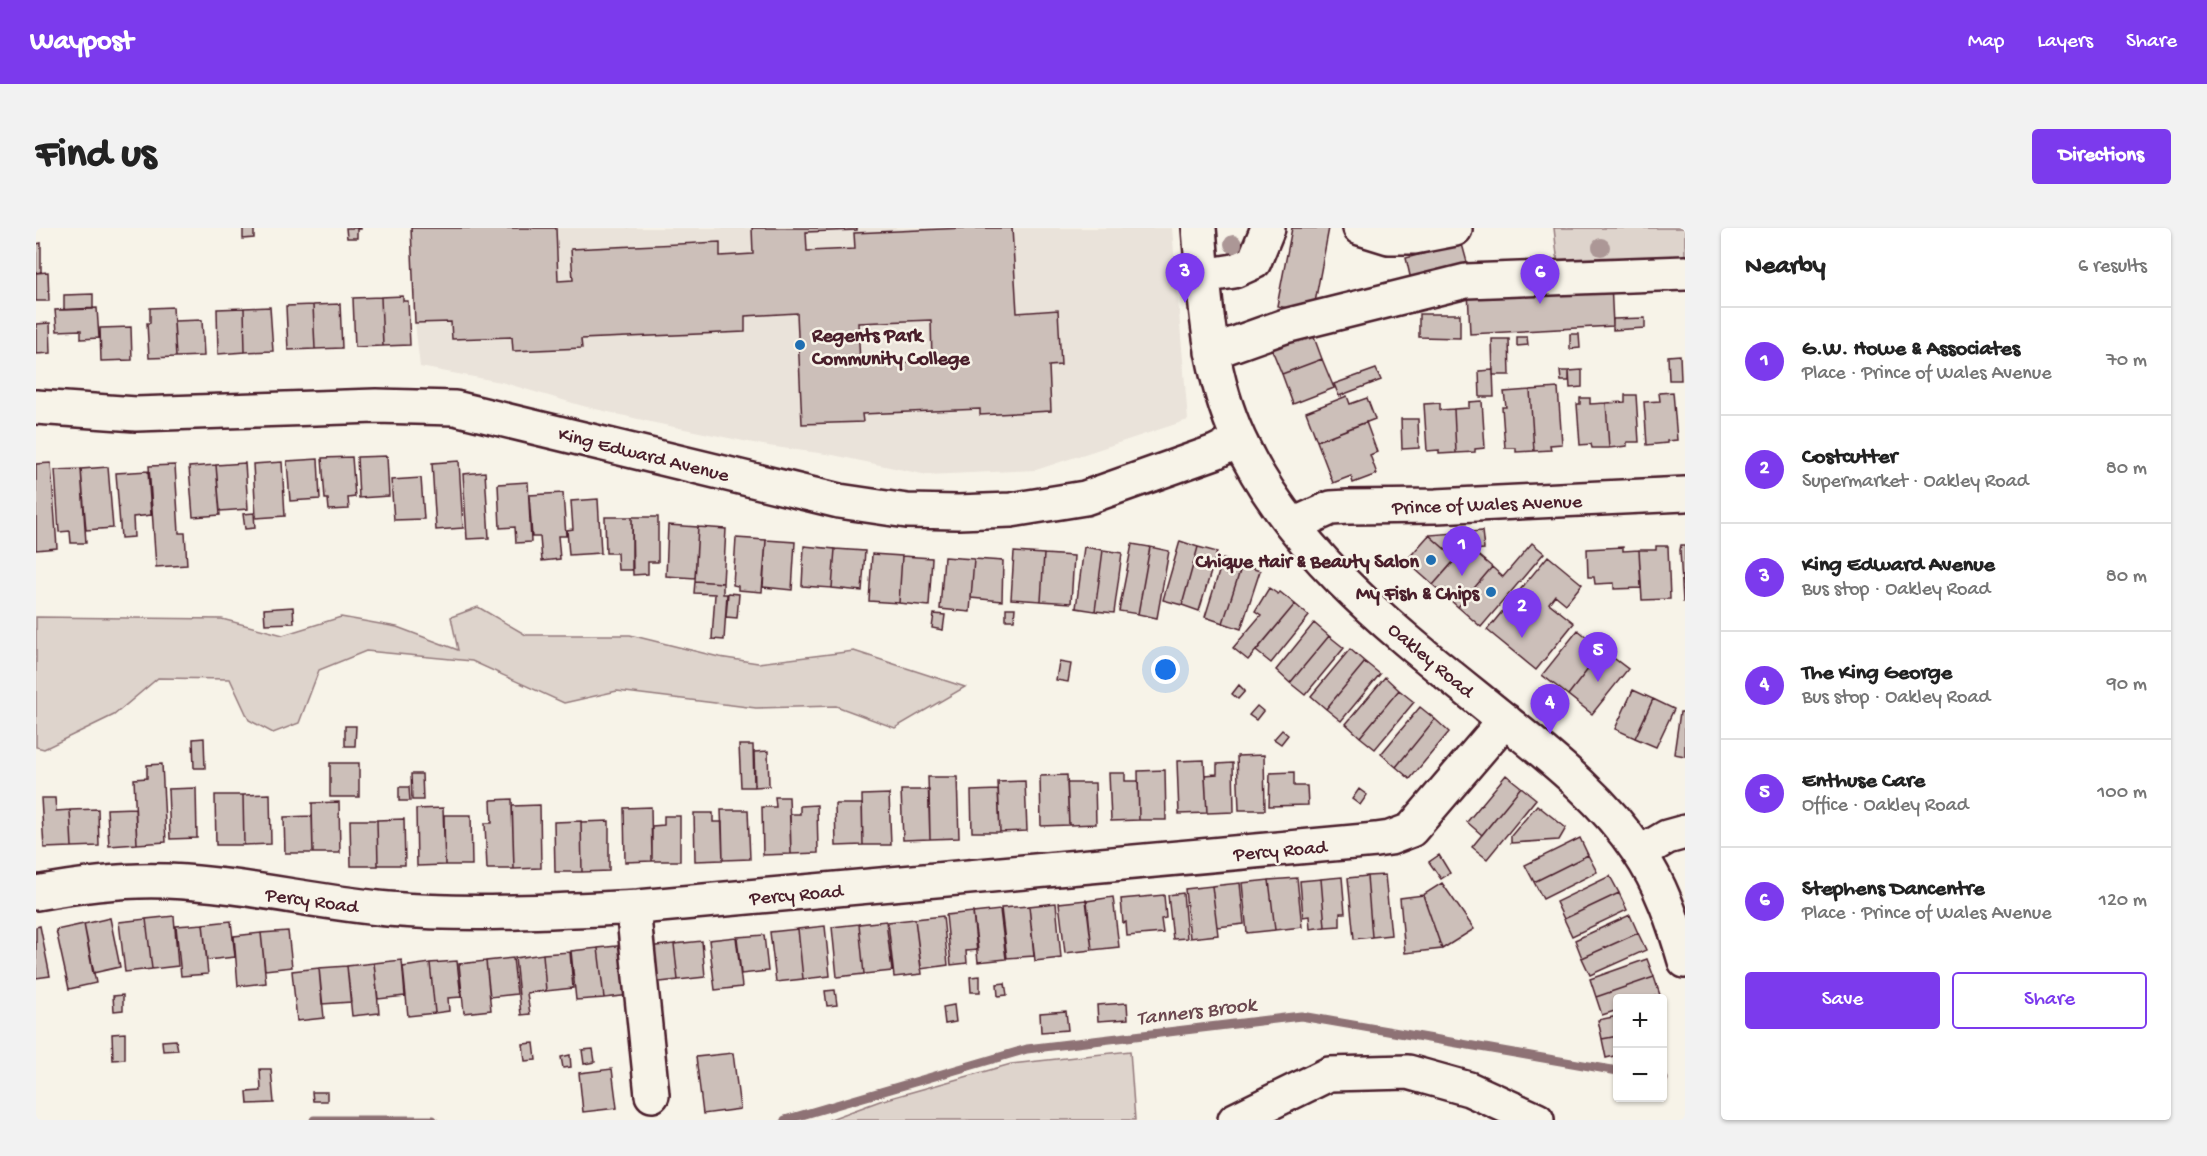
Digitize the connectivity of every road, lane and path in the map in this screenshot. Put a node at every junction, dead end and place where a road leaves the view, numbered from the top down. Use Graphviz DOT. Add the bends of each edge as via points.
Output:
graph roads {
  1 [pos="1199,228"];
  2 [pos="1268,228"];
  3 [pos="1360,228"];
  4 [pos="1455,229"];
  5 [pos="1685,273"];
  6 [pos="1203,276"];
  7 [pos="1212,352"];
  8 [pos="36,407"];
  9 [pos="1239,440"];
  10 [pos="1685,494"];
  11 [pos="1293,525"];
  12 [pos="1505,720"];
  13 [pos="1685,832"];
  14 [pos="1640,853"];
  15 [pos="36,893"];
  16 [pos="633,908"];
  17 [pos="1685,961"];
  18 [pos="652,1095"];
  19 [pos="1235,1120"];
  20 [pos="1537,1120"];
  1 -- 6 [label="street, Oakley Road"];
  2 -- 6 [label="street" via="1254,262 1234,271"];
  3 -- 4 [label="street" via="1389,237 1414,237"];
  5 -- 7 [label="street" via="1466,281 1285,326"];
  6 -- 7 [label="street, Oakley Road"];
  7 -- 9 [label="street, Oakley Road" via="1217,379"];
  8 -- 9 [label="street, King Edward Avenue" via="136,414 376,406 455,408 839,501 907,511 1011,510 1084,498"];
  9 -- 11 [label="street, Oakley Road"];
  10 -- 11 [label="street, Prince of Wales Avenue" via="1340,507"];
  11 -- 12 [label="street, Oakley Road" via="1353,591"];
  12 -- 14 [label="street, Oakley Road" via="1580,783"];
  12 -- 16 [label="street, Percy Road" via="1420,821 1411,830 1390,838"];
  13 -- 14 [label="street" via="1667,837"];
  14 -- 17 [label="street, Oakley Road" via="1666,903"];
  15 -- 16 [label="street, Percy Road" via="93,884 166,881 435,912"];
  16 -- 18 [label="street"];
  19 -- 20 [label="street" via="1329,1074 1408,1072 1469,1089"];
}
